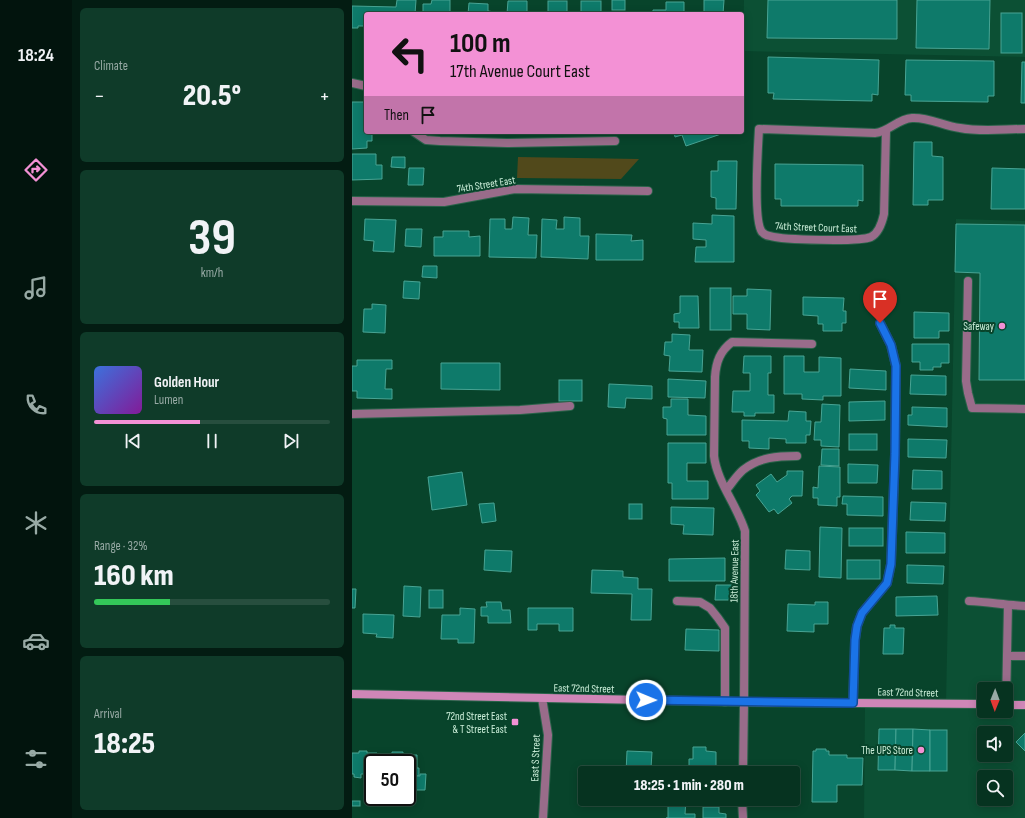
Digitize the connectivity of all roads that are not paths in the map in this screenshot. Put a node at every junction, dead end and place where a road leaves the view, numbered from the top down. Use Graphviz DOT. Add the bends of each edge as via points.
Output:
graph roads {
  1 [pos="352,83"];
  2 [pos="364,86"];
  3 [pos="1025,129"];
  4 [pos="886,130"];
  5 [pos="417,134"];
  6 [pos="615,141"];
  7 [pos="648,191"];
  8 [pos="352,201"];
  9 [pos="968,281"];
  10 [pos="880,323"];
  11 [pos="812,344"];
  12 [pos="570,406"];
  13 [pos="1025,409"];
  14 [pos="352,414"];
  15 [pos="797,456"];
  16 [pos="727,489"];
  17 [pos="677,601"];
  18 [pos="969,601"];
  19 [pos="1008,606"];
  20 [pos="1025,606"];
  21 [pos="1007,656"];
  22 [pos="1025,656"];
  23 [pos="1006,682"];
  24 [pos="352,694"];
  25 [pos="542,698"];
  26 [pos="725,702"];
  27 [pos="744,702"];
  28 [pos="853,703"];
  29 [pos="977,704"];
  30 [pos="1013,705"];
  31 [pos="1025,705"];
  32 [pos="743,766"];
  33 [pos="742,806"];
  34 [pos="543,818"];
  35 [pos="743,818"];
  1 -- 2 [label="street"];
  3 -- 4 [label="street, 74th Street Court East" via="967,129 911,118 898,122"];
  4 -- 4 [label="street, 74th Street Court East" via="884,214 881,225 872,236 859,239 786,239 769,236 762,231 758,208 759,129 871,133"];
  5 -- 6 [label="street" via="426,140 440,141"];
  7 -- 8 [label="street, 74th Street East" via="515,189 444,202"];
  9 -- 13 [label="street" via="966,381 972,408"];
  10 -- 28 [label="street" via="891,345 896,366 891,564 887,583 862,613 857,626"];
  11 -- 16 [label="street, 18th Avenue East" via="732,342 722,352 716,364 714,456 719,477"];
  12 -- 14 [label="street" via="520,410"];
  15 -- 16 [label="street" via="763,459 743,470"];
  16 -- 27 [label="street, 18th Avenue East" via="745,531"];
  17 -- 26 [label="street" via="700,602 710,608 725,628"];
  18 -- 19 [label="street"];
  19 -- 20 [label="street"];
  19 -- 21 [label="street"];
  21 -- 22 [label="street"];
  21 -- 23 [label="street"];
  24 -- 25 [label="main road, East 72nd Street"];
  25 -- 26 [label="main road, East 72nd Street"];
  25 -- 34 [label="street, East S Street" via="548,735"];
  26 -- 27 [label="main road, East 72nd Street"];
  27 -- 28 [label="main road, East 72nd Street"];
  27 -- 32 [label="street, 18th Avenue East"];
  28 -- 29 [label="main road, East 72nd Street"];
  30 -- 31 [label="main road"];
  33 -- 35 [label="street"];
}
